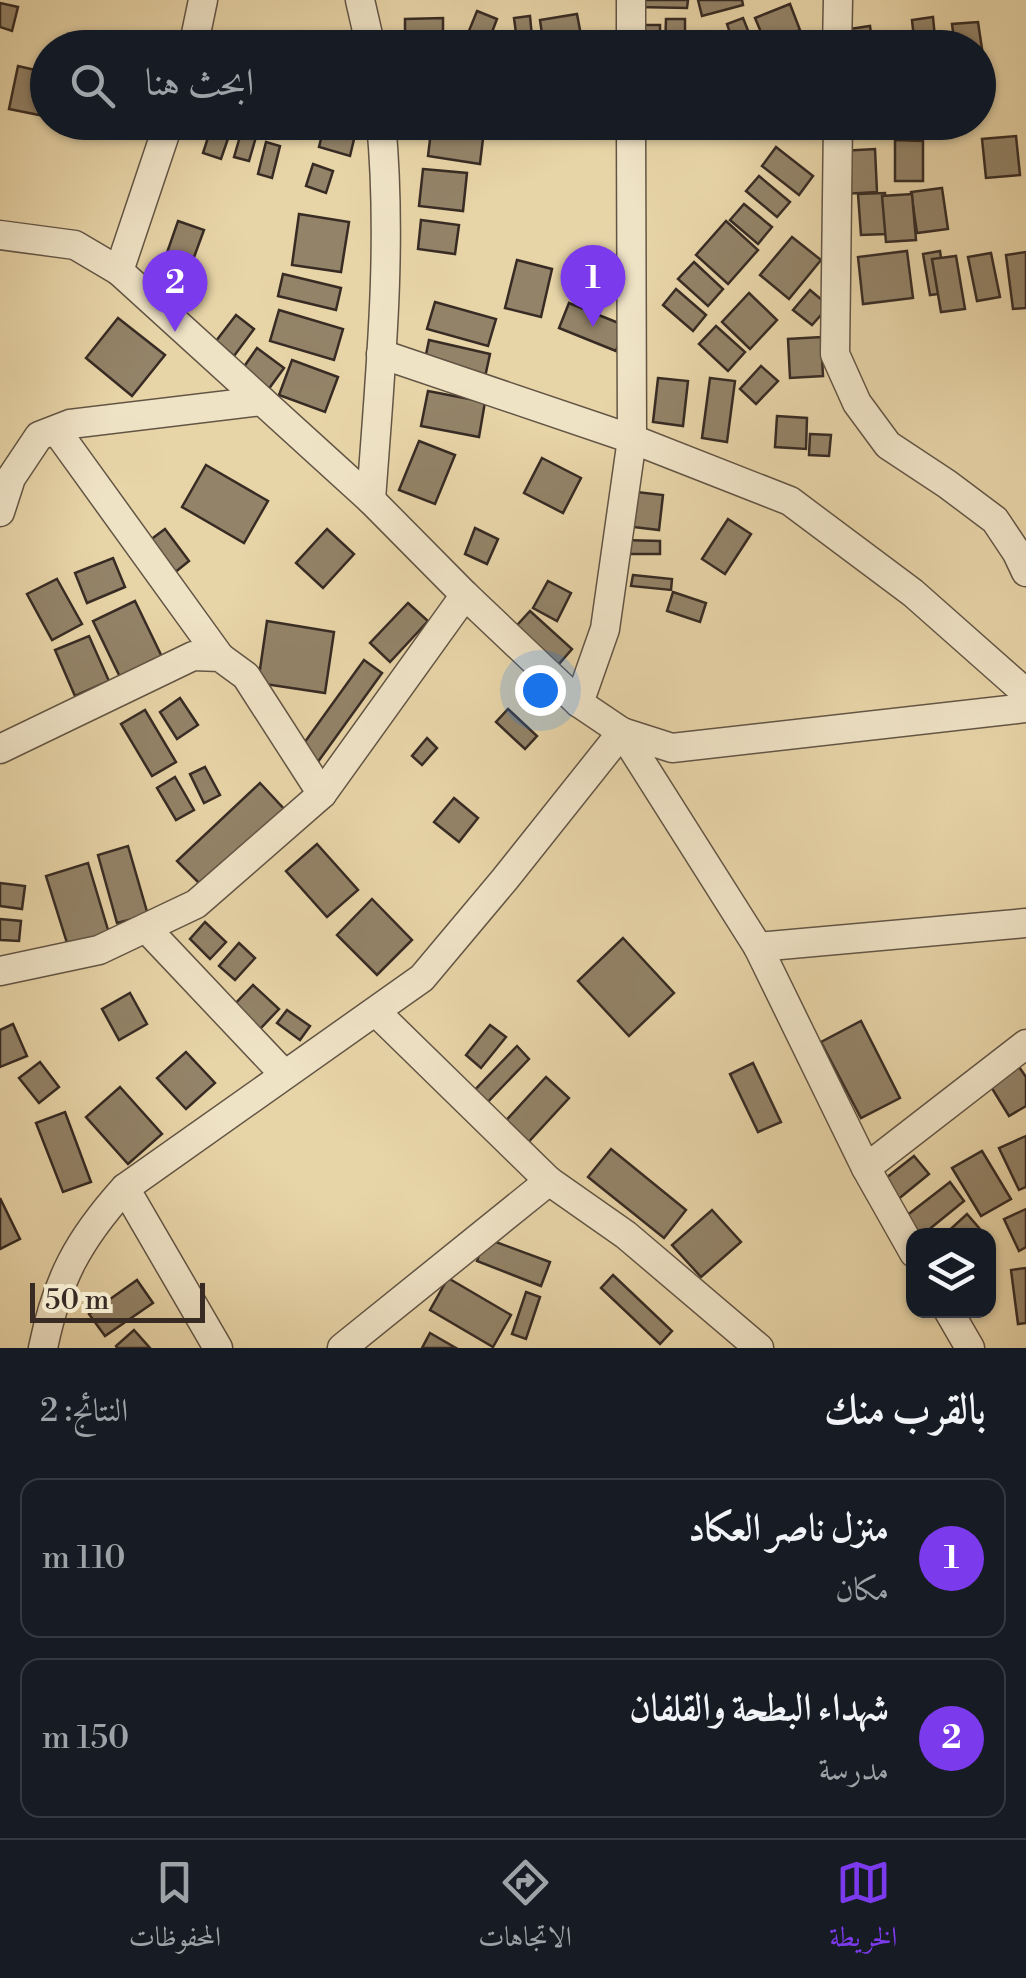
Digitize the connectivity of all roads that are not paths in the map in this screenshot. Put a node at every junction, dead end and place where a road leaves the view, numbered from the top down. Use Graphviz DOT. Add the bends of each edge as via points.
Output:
graph roads {
  1 [pos="204,0"];
  2 [pos="360,0"];
  3 [pos="631,0"];
  4 [pos="838,0"];
  5 [pos="197,30"];
  6 [pos="367,30"];
  7 [pos="631,30"];
  8 [pos="837,30"];
  9 [pos="162,140"];
  10 [pos="382,140"];
  11 [pos="631,140"];
  12 [pos="838,140"];
  13 [pos="0,235"];
  14 [pos="120,271"];
  15 [pos="381,354"];
  16 [pos="262,401"];
  17 [pos="56,430"];
  18 [pos="632,438"];
  19 [pos="371,500"];
  20 [pos="0,512"];
  21 [pos="1026,572"];
  22 [pos="465,595"];
  23 [pos="220,657"];
  24 [pos="1026,693"];
  25 [pos="579,704"];
  26 [pos="1026,708"];
  27 [pos="622,732"];
  28 [pos="0,749"];
  29 [pos="322,794"];
  30 [pos="1026,923"];
  31 [pos="146,928"];
  32 [pos="758,947"];
  33 [pos="0,970"];
  34 [pos="376,1012"];
  35 [pos="1026,1044"];
  36 [pos="284,1074"];
  37 [pos="866,1168"];
  38 [pos="548,1181"];
  39 [pos="125,1188"];
  40 [pos="906,1239"];
  41 [pos="953,1318"];
  42 [pos="43,1348"];
  43 [pos="218,1348"];
  44 [pos="342,1348"];
  45 [pos="758,1348"];
  46 [pos="970,1348"];
  1 -- 5 [label="street"];
  2 -- 6 [label="street"];
  3 -- 7 [label="street"];
  4 -- 8 [label="street"];
  9 -- 14 [label="street"];
  10 -- 15 [label="street"];
  11 -- 18 [label="street"];
  12 -- 21 [label="street" via="835,354 888,445 994,520"];
  13 -- 14 [label="street" via="75,245"];
  14 -- 16 [label="street"];
  15 -- 18 [label="street"];
  15 -- 19 [label="street"];
  16 -- 17 [label="street"];
  16 -- 19 [label="street"];
  17 -- 20 [label="street" via="39,436 11,478"];
  17 -- 23 [label="street"];
  18 -- 24 [label="street" via="790,502 913,593"];
  18 -- 25 [label="street" via="606,629"];
  19 -- 22 [label="street"];
  22 -- 25 [label="street"];
  22 -- 29 [label="street"];
  23 -- 28 [label="street" via="193,656"];
  23 -- 29 [label="street" via="246,676"];
  25 -- 27 [label="street"];
  26 -- 27 [label="street" via="672,748"];
  27 -- 32 [label="street"];
  27 -- 34 [label="street" via="422,978"];
  29 -- 31 [label="street" via="196,904"];
  30 -- 32 [label="street"];
  31 -- 33 [label="street" via="99,950"];
  31 -- 36 [label="street"];
  32 -- 37 [label="street"];
  34 -- 36 [label="street"];
  34 -- 38 [label="street"];
  35 -- 37 [label="street"];
  36 -- 39 [label="street"];
  37 -- 40 [label="street"];
  38 -- 44 [label="street"];
  38 -- 45 [label="street" via="626,1235"];
  39 -- 42 [label="street" via="69,1264"];
  39 -- 43 [label="street"];
  41 -- 46 [label="street"];
}
